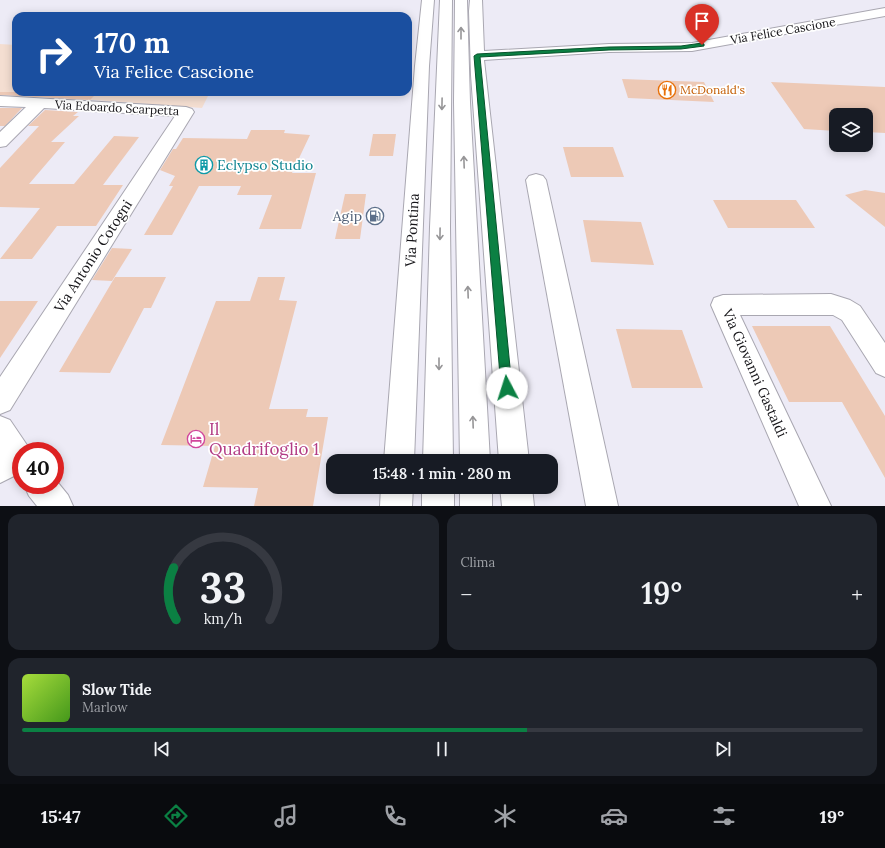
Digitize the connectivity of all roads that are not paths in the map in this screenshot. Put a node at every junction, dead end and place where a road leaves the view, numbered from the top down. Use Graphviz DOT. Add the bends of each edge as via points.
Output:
graph roads {
  1 [pos="428,0"];
  2 [pos="446,0"];
  3 [pos="461,0"];
  4 [pos="476,0"];
  5 [pos="885,12"];
  6 [pos="464,56"];
  7 [pos="0,101"];
  8 [pos="40,103"];
  9 [pos="186,112"];
  10 [pos="0,142"];
  11 [pos="536,180"];
  12 [pos="885,365"];
  13 [pos="0,401"];
  14 [pos="0,430"];
  15 [pos="399,454"];
  16 [pos="438,454"];
  17 [pos="475,454"];
  18 [pos="513,454"];
  19 [pos="12,462"];
  20 [pos="47,494"];
  21 [pos="397,494"];
  22 [pos="438,494"];
  23 [pos="476,494"];
  24 [pos="517,494"];
  25 [pos="57,506"];
  26 [pos="396,506"];
  27 [pos="438,506"];
  28 [pos="476,506"];
  29 [pos="518,506"];
  30 [pos="602,506"];
  31 [pos="815,506"];
  1 -- 15 [label="main road, Via Pontina"];
  2 -- 6 [label="main road, Via Pontina"];
  6 -- 3 [label="main road, Via Pontina, one-way"];
  4 -- 6 [label="main road, Via Pontina"];
  5 -- 6 [label="main road, Via Felice Cascione" via="692,47 609,48"];
  6 -- 16 [label="main road, Via Pontina, one-way"];
  17 -- 6 [label="main road, Via Pontina, one-way"];
  6 -- 18 [label="main road, Via Pontina"];
  7 -- 8 [label="main road, Via Edoardo Scarpetta"];
  8 -- 9 [label="main road, Via Edoardo Scarpetta"];
  8 -- 10 [label="main road"];
  9 -- 13 [label="main road, Via Antonio Cotogni"];
  11 -- 30 [label="main road"];
  12 -- 31 [label="main road, Via Giovanni Gastaldi" via="851,313 841,307 831,304 723,305"];
  14 -- 19 [label="main road"];
  20 -- 25 [label="main road"];
  21 -- 26 [label="main road"];
  22 -- 27 [label="main road"];
  23 -- 28 [label="main road"];
  24 -- 29 [label="main road"];
}
